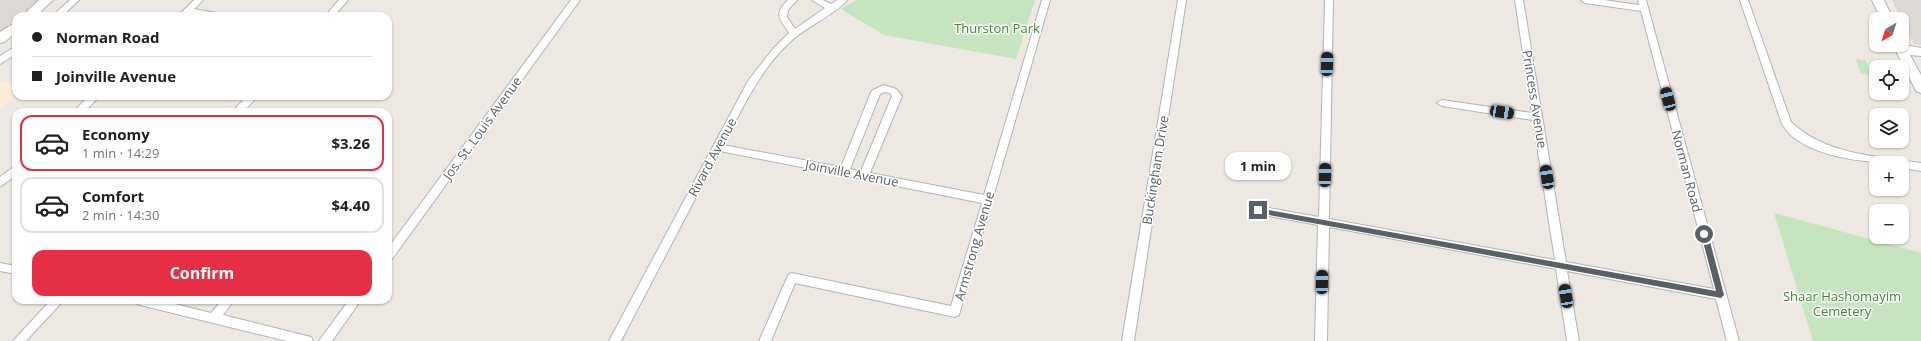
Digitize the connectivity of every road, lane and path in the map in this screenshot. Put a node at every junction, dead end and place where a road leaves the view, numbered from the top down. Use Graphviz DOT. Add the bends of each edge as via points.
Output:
graph roads {
  1 [pos="47,0"];
  2 [pos="75,0"];
  3 [pos="200,0"];
  4 [pos="344,0"];
  5 [pos="576,0"];
  6 [pos="793,0"];
  7 [pos="816,0"];
  8 [pos="843,0"];
  9 [pos="1046,0"];
  10 [pos="1182,0"];
  11 [pos="1329,0"];
  12 [pos="1520,0"];
  13 [pos="1585,0"];
  14 [pos="1744,0"];
  15 [pos="1878,0"];
  16 [pos="1643,4"];
  17 [pos="831,8"];
  18 [pos="33,12"];
  19 [pos="61,12"];
  20 [pos="186,12"];
  21 [pos="333,12"];
  22 [pos="1884,12"];
  23 [pos="12,29"];
  24 [pos="794,34"];
  25 [pos="0,39"];
  26 [pos="1909,49"];
  27 [pos="12,52"];
  28 [pos="1903,52"];
  29 [pos="1921,52"];
  30 [pos="0,61"];
  31 [pos="1921,88"];
  32 [pos="91,100"];
  33 [pos="248,100"];
  34 [pos="1442,102"];
  35 [pos="82,108"];
  36 [pos="241,108"];
  37 [pos="1538,118"];
  38 [pos="717,146"];
  39 [pos="1869,158"];
  40 [pos="1909,165"];
  41 [pos="1921,167"];
  42 [pos="844,172"];
  43 [pos="12,173"];
  44 [pos="864,175"];
  45 [pos="0,184"];
  46 [pos="988,200"];
  47 [pos="1258,210"];
  48 [pos="1324,222"];
  49 [pos="392,251"];
  50 [pos="1561,266"];
  51 [pos="0,267"];
  52 [pos="12,269"];
  53 [pos="1721,295"];
  54 [pos="54,304"];
  55 [pos="156,304"];
  56 [pos="225,304"];
  57 [pos="352,304"];
  58 [pos="214,318"];
  59 [pos="19,341"];
  60 [pos="307,341"];
  61 [pos="325,341"];
  62 [pos="615,341"];
  63 [pos="765,341"];
  64 [pos="1128,341"];
  65 [pos="1321,341"];
  66 [pos="1573,341"];
  67 [pos="1733,341"];
  1 -- 18 [label="street"];
  2 -- 19 [label="street"];
  3 -- 20 [label="street"];
  4 -- 21 [label="street"];
  5 -- 49 [label="street, Jos. St. Louis Avenue"];
  6 -- 24 [label="street" via="784,10 783,17"];
  7 -- 17 [label="street"];
  8 -- 17 [label="street, Rivard Avenue"];
  9 -- 46 [label="street, Armstrong Avenue"];
  10 -- 64 [label="street, Buckingham Drive"];
  11 -- 48 [label="street"];
  12 -- 37 [label="street, Princess Avenue"];
  13 -- 16 [label="street"];
  14 -- 39 [label="street" via="1787,124 1809,143 1825,150"];
  15 -- 22 [label="street"];
  16 -- 53 [label="street, Norman Road"];
  17 -- 24 [label="street, Rivard Avenue"];
  23 -- 25 [label="street"];
  24 -- 38 [label="street, Rivard Avenue" via="776,51 751,83"];
  26 -- 29 [label="street"];
  27 -- 30 [label="street"];
  28 -- 31 [label="street"];
  32 -- 35 [label="street"];
  33 -- 36 [label="street"];
  34 -- 37 [label="street"];
  37 -- 50 [label="street, Princess Avenue"];
  38 -- 42 [label="street, Joinville Avenue"];
  38 -- 62 [label="street, Rivard Avenue"];
  40 -- 41 [label="street"];
  42 -- 44 [label="street, Joinville Avenue"];
  42 -- 44 [label="street" via="876,92 884,88 893,90 897,96"];
  43 -- 45 [label="street"];
  44 -- 46 [label="street, Joinville Avenue"];
  46 -- 63 [label="street, Armstrong Avenue" via="955,312 792,278"];
  47 -- 48 [label="street"];
  48 -- 50 [label="street"];
  48 -- 65 [label="street"];
  50 -- 53 [label="street"];
  50 -- 66 [label="street, Princess Avenue"];
  51 -- 52 [label="street"];
  53 -- 67 [label="street, Norman Road"];
  54 -- 59 [label="street"];
  55 -- 58 [label="street"];
  56 -- 58 [label="street"];
  57 -- 61 [label="street"];
  58 -- 60 [label="street"];
}
